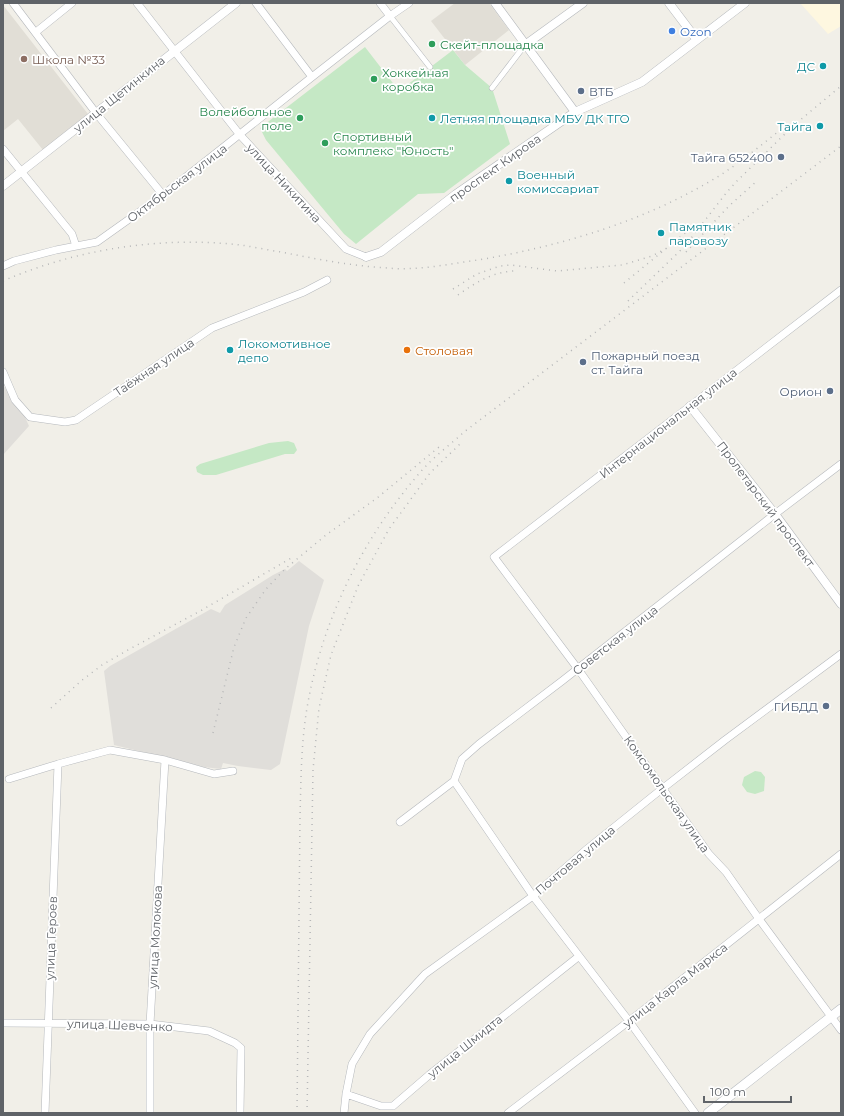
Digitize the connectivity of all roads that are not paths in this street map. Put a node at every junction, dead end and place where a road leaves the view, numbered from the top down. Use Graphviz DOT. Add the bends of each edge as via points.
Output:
graph roads {
  1 [pos="13,3"];
  2 [pos="72,3"];
  3 [pos="137,3"];
  4 [pos="236,3"];
  5 [pos="256,3"];
  6 [pos="380,3"];
  7 [pos="409,3"];
  8 [pos="495,3"];
  9 [pos="583,3"];
  10 [pos="669,3"];
  11 [pos="745,3"];
  12 [pos="390,16"];
  13 [pos="36,32"];
  14 [pos="697,40"];
  15 [pos="525,45"];
  16 [pos="173,51"];
  17 [pos="430,67"];
  18 [pos="312,77"];
  19 [pos="492,88"];
  20 [pos="575,112"];
  21 [pos="96,113"];
  22 [pos="240,135"];
  23 [pos="3,149"];
  24 [pos="21,172"];
  25 [pos="3,186"];
  26 [pos="163,195"];
  27 [pos="76,246"];
  28 [pos="366,257"];
  29 [pos="3,266"];
  30 [pos="327,280"];
  31 [pos="841,290"];
  32 [pos="3,372"];
  33 [pos="690,406"];
  34 [pos="841,464"];
  35 [pos="775,514"];
  36 [pos="494,557"];
  37 [pos="841,604"];
  38 [pos="841,654"];
  39 [pos="578,669"];
  40 [pos="165,760"];
  41 [pos="58,764"];
  42 [pos="233,771"];
  43 [pos="9,779"];
  44 [pos="454,781"];
  45 [pos="663,788"];
  46 [pos="400,822"];
  47 [pos="841,854"];
  48 [pos="533,896"];
  49 [pos="759,919"];
  50 [pos="578,957"];
  51 [pos="841,1009"];
  52 [pos="831,1017"];
  53 [pos="628,1021"];
  54 [pos="48,1022"];
  55 [pos="3,1023"];
  56 [pos="150,1024"];
  57 [pos="841,1030"];
  58 [pos="346,1094"];
  59 [pos="45,1113"];
  60 [pos="150,1113"];
  61 [pos="240,1113"];
  62 [pos="344,1113"];
  63 [pos="508,1113"];
  64 [pos="695,1113"];
  65 [pos="708,1113"];
  1 -- 13 [label="street"];
  2 -- 13 [label="street"];
  3 -- 16 [label="street, улица Никитина"];
  4 -- 16 [label="street, улица Щетинкина"];
  5 -- 18 [label="street"];
  6 -- 12 [label="street"];
  7 -- 12 [label="street, Октябрьская улица"];
  8 -- 15 [label="street"];
  9 -- 15 [label="street"];
  10 -- 14 [label="street"];
  11 -- 14 [label="street, проспект Кирова"];
  12 -- 17 [label="street"];
  12 -- 18 [label="street, Октябрьская улица"];
  13 -- 21 [label="street"];
  14 -- 20 [label="street, проспект Кирова" via="642,82"];
  15 -- 19 [label="street"];
  15 -- 20 [label="street"];
  16 -- 21 [label="street, улица Щетинкина"];
  16 -- 22 [label="street, улица Никитина"];
  18 -- 22 [label="street, Октябрьская улица"];
  20 -- 28 [label="street, проспект Кирова" via="456,194 381,252"];
  21 -- 24 [label="street, улица Щетинкина"];
  21 -- 26 [label="street"];
  22 -- 26 [label="street, Октябрьская улица"];
  22 -- 28 [label="street, улица Никитина" via="346,248"];
  23 -- 24 [label="street"];
  24 -- 25 [label="street, улица Щетинкина"];
  24 -- 27 [label="street" via="72,234"];
  26 -- 27 [label="street, Октябрьская улица" via="97,242"];
  27 -- 29 [label="street, Октябрьская улица"];
  30 -- 32 [label="street, Таёжная улица" via="304,292 212,328 76,420 65,422 30,417 15,400"];
  31 -- 33 [label="street, Интернациональная улица"];
  33 -- 35 [label="street, Пролетарский проспект"];
  33 -- 36 [label="street, Интернациональная улица"];
  34 -- 35 [label="street, Советская улица"];
  35 -- 37 [label="street, Пролетарский проспект"];
  35 -- 39 [label="street, Советская улица"];
  36 -- 39 [label="street, Комсомольская улица"];
  38 -- 45 [label="street, Почтовая улица"];
  39 -- 44 [label="street, Советская улица" via="462,759"];
  39 -- 45 [label="street, Комсомольская улица"];
  40 -- 41 [label="street" via="110,750"];
  40 -- 42 [label="street" via="214,774"];
  40 -- 56 [label="street, улица Молокова"];
  41 -- 43 [label="street"];
  41 -- 54 [label="street, улица Героев"];
  44 -- 46 [label="street"];
  44 -- 48 [label="street"];
  45 -- 48 [label="street, Почтовая улица" via="586,849"];
  45 -- 49 [label="street, Комсомольская улица"];
  47 -- 49 [label="street, улица Карла Маркса"];
  48 -- 50 [label="street"];
  48 -- 58 [label="street, Почтовая улица" via="425,974 370,1034 352,1064"];
  49 -- 52 [label="street, Комсомольская улица"];
  49 -- 53 [label="street, улица Карла Маркса"];
  50 -- 53 [label="street"];
  50 -- 58 [label="street, улица Шмидта" via="393,1106 381,1106"];
  51 -- 52 [label="main road"];
  52 -- 57 [label="street, Комсомольская улица"];
  52 -- 65 [label="main road"];
  53 -- 63 [label="street, улица Карла Маркса"];
  53 -- 64 [label="street"];
  54 -- 55 [label="street, улица Шевченко"];
  54 -- 56 [label="street, улица Шевченко"];
  54 -- 59 [label="street, улица Героев"];
  56 -- 60 [label="street, улица Молокова"];
  56 -- 61 [label="street, улица Шевченко" via="209,1031 241,1048"];
  58 -- 62 [label="street, Почтовая улица"];
}
